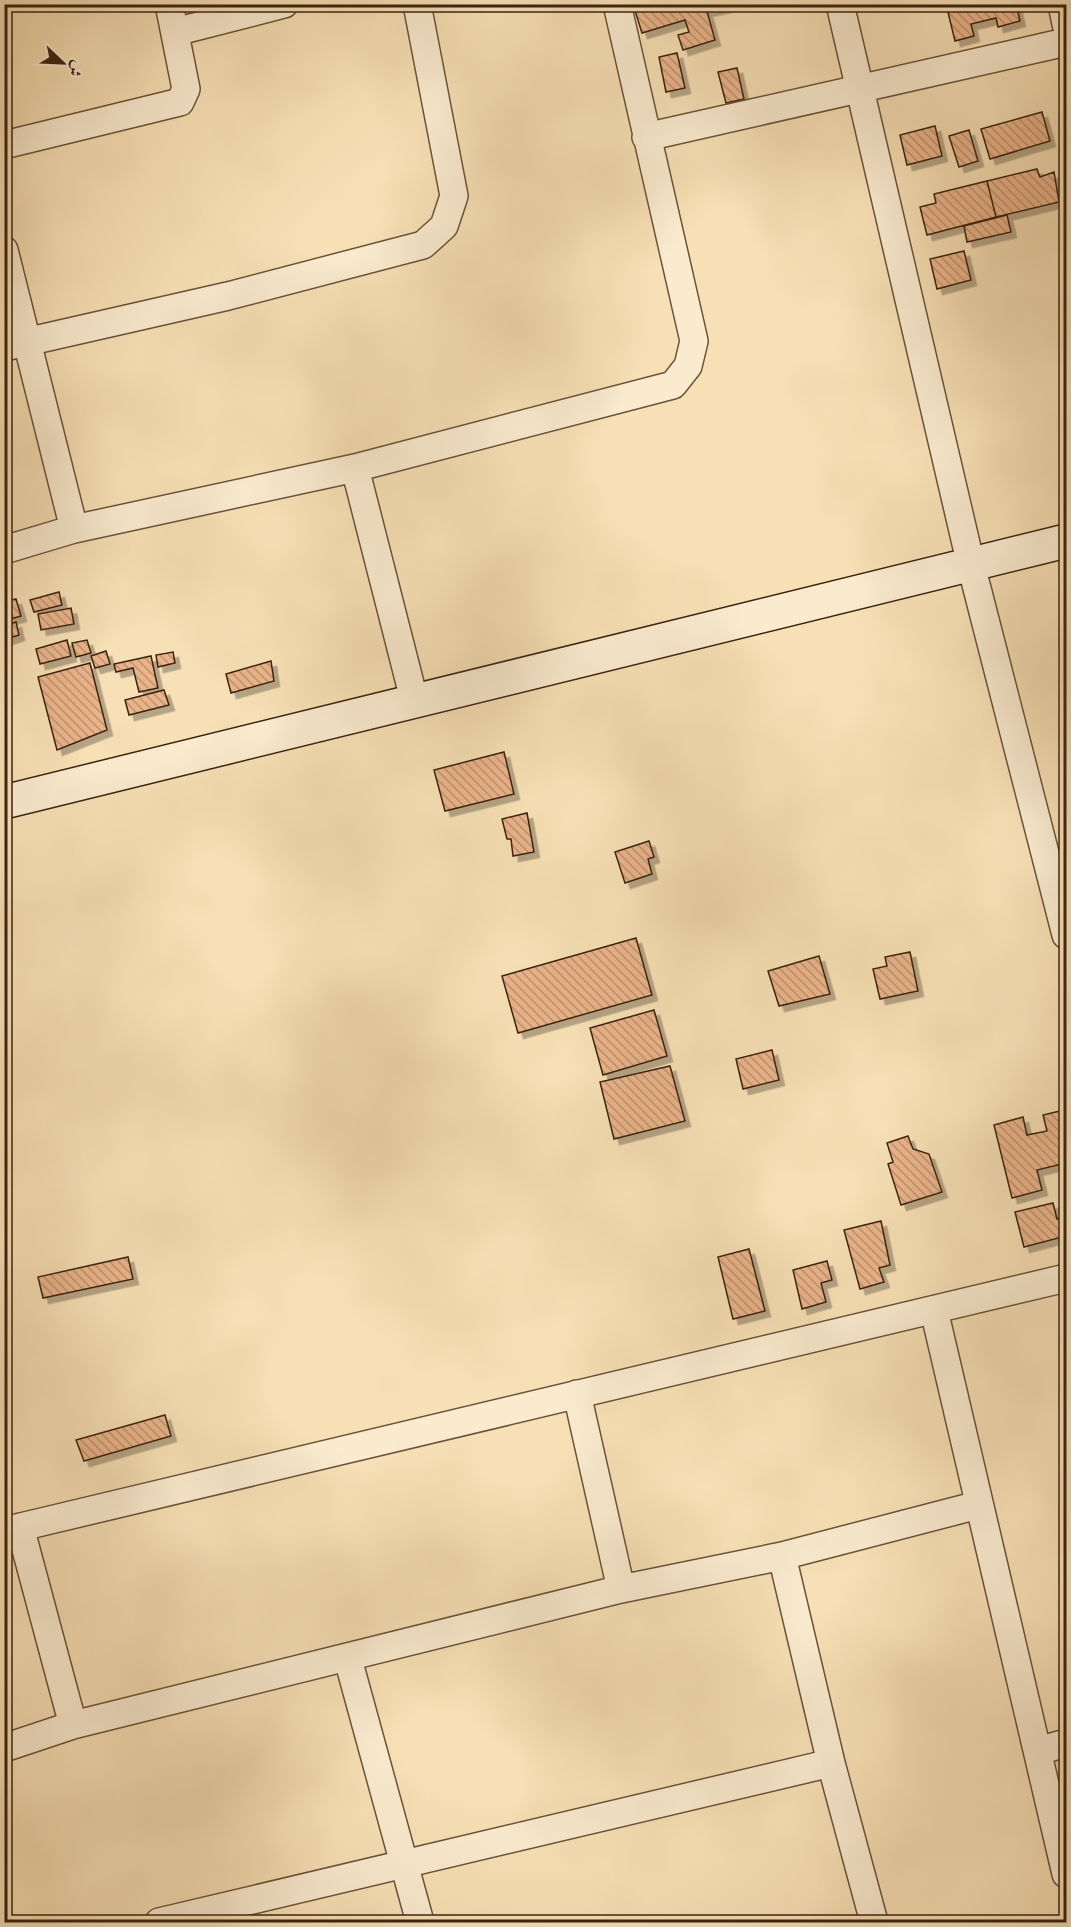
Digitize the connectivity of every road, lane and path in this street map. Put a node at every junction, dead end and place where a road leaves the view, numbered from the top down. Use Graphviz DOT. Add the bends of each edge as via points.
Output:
graph roads {
  1 [pos="169,4"];
  2 [pos="284,4"];
  3 [pos="417,4"];
  4 [pos="617,4"];
  5 [pos="840,4"];
  6 [pos="1062,4"];
  7 [pos="1066,24"];
  8 [pos="175,32"];
  9 [pos="1066,42"];
  10 [pos="860,90"];
  11 [pos="646,137"];
  12 [pos="4,145"];
  13 [pos="4,250"];
  14 [pos="15,345"];
  15 [pos="355,468"];
  16 [pos="74,530"];
  17 [pos="1066,541"];
  18 [pos="4,550"];
  19 [pos="971,565"];
  20 [pos="414,699"];
  21 [pos="4,802"];
  22 [pos="1066,934"];
  23 [pos="1066,1278"];
  24 [pos="934,1310"];
  25 [pos="577,1395"];
  26 [pos="978,1505"];
  27 [pos="12,1529"];
  28 [pos="782,1556"];
  29 [pos="621,1589"];
  30 [pos="348,1659"];
  31 [pos="73,1725"];
  32 [pos="1066,1743"];
  33 [pos="4,1748"];
  34 [pos="1038,1750"];
  35 [pos="831,1763"];
  36 [pos="405,1862"];
  37 [pos="1066,1874"];
  38 [pos="159,1923"];
  39 [pos="420,1923"];
  40 [pos="874,1923"];
  1 -- 8 [label="street"];
  2 -- 8 [label="street"];
  3 -- 14 [label="street" via="454,196 444,226 423,245 228,296"];
  4 -- 11 [label="street"];
  5 -- 10 [label="street"];
  6 -- 7 [label="street"];
  8 -- 12 [label="street" via="186,88 180,102"];
  9 -- 10 [label="street"];
  10 -- 11 [label="street"];
  10 -- 19 [label="street"];
  11 -- 15 [label="street" via="694,340 688,366 673,385"];
  13 -- 14 [label="street"];
  14 -- 16 [label="street"];
  15 -- 16 [label="street"];
  15 -- 20 [label="street"];
  16 -- 18 [label="street"];
  17 -- 19 [label="street"];
  19 -- 20 [label="street"];
  19 -- 22 [label="street"];
  20 -- 21 [label="street"];
  23 -- 24 [label="street"];
  24 -- 25 [label="street"];
  24 -- 26 [label="street"];
  25 -- 27 [label="street"];
  25 -- 29 [label="street"];
  26 -- 28 [label="street"];
  26 -- 34 [label="street"];
  27 -- 31 [label="street"];
  28 -- 29 [label="street"];
  28 -- 35 [label="street"];
  29 -- 30 [label="street"];
  30 -- 31 [label="street"];
  30 -- 36 [label="street"];
  31 -- 33 [label="street"];
  32 -- 34 [label="street"];
  34 -- 37 [label="street"];
  35 -- 36 [label="street"];
  35 -- 40 [label="street"];
  36 -- 38 [label="street"];
  36 -- 39 [label="street"];
}
